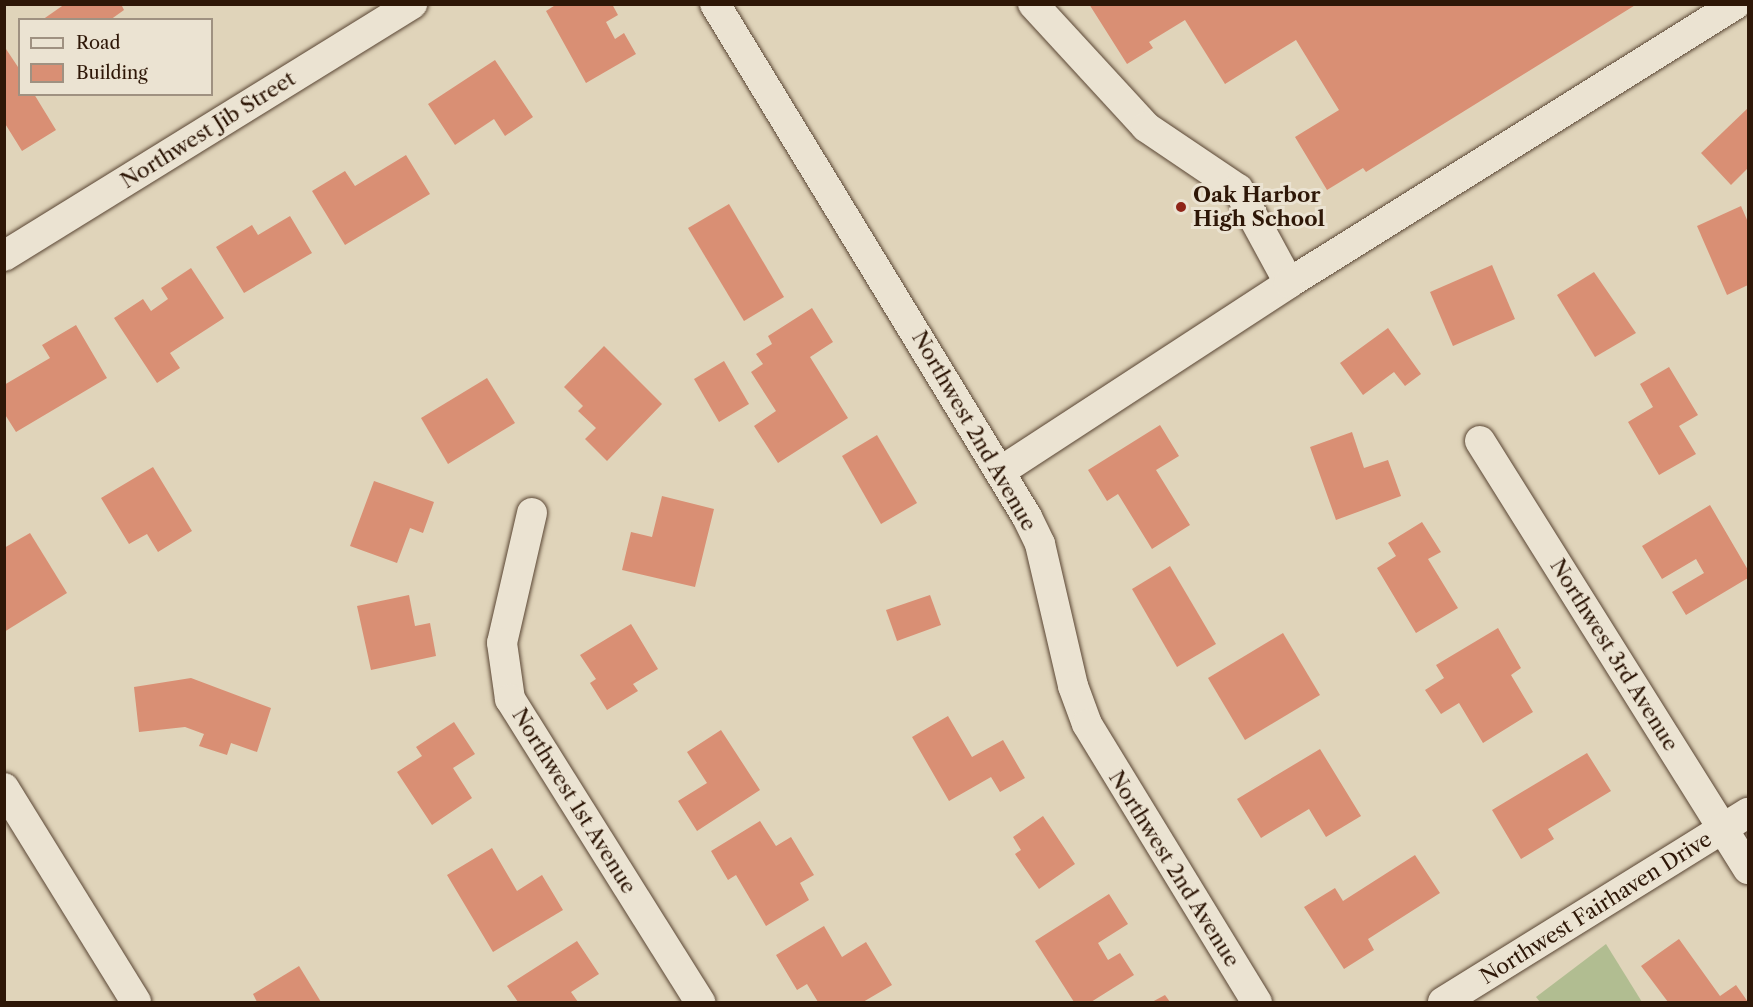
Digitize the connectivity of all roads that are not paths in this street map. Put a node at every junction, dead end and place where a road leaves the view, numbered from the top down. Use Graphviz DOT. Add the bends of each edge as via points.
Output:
graph roads {
  1 [pos="412,4"];
  2 [pos="715,4"];
  3 [pos="1033,4"];
  4 [pos="1736,4"];
  5 [pos="4,256"];
  6 [pos="1289,283"];
  7 [pos="1480,441"];
  8 [pos="1001,471"];
  9 [pos="532,513"];
  10 [pos="4,788"];
  11 [pos="1749,813"];
  12 [pos="1723,829"];
  13 [pos="1749,869"];
  14 [pos="136,1002"];
  15 [pos="700,1002"];
  16 [pos="1257,1002"];
  17 [pos="1443,1002"];
  1 -- 5 [label="street, Northwest Jib Street"];
  2 -- 8 [label="street, Northwest 2nd Avenue"];
  3 -- 6 [label="street" via="1146,127 1238,189"];
  4 -- 6 [label="street"];
  6 -- 8 [label="street"];
  7 -- 12 [label="street, Northwest 3rd Avenue"];
  8 -- 16 [label="street, Northwest 2nd Avenue" via="1040,544 1073,686 1087,724"];
  9 -- 15 [label="street, Northwest 1st Avenue" via="502,643 510,699"];
  10 -- 14 [label="street"];
  11 -- 12 [label="street, Northwest Fairhaven Drive"];
  12 -- 13 [label="street, Northwest 3rd Avenue"];
  12 -- 17 [label="street, Northwest Fairhaven Drive"];
}
